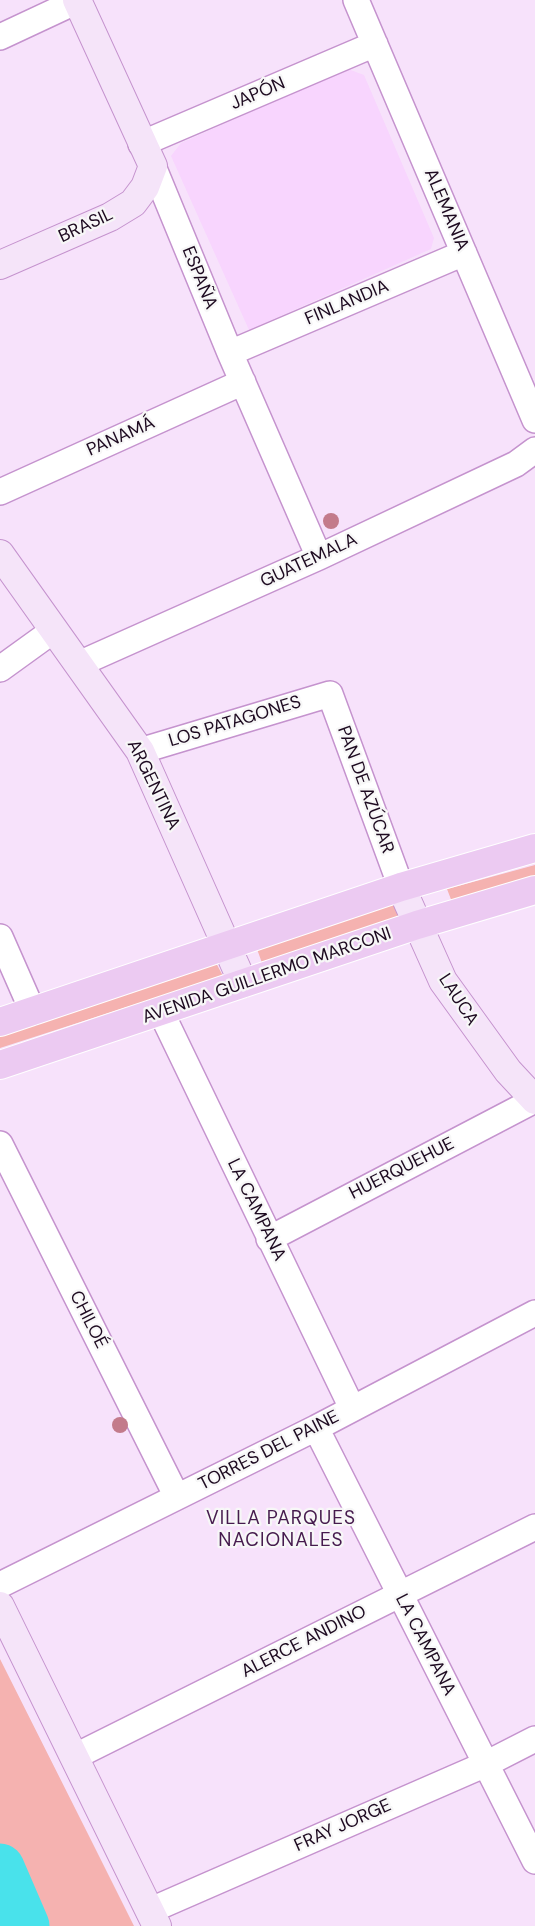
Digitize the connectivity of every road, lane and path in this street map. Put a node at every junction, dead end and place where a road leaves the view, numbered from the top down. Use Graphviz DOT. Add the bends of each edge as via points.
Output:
graph roads {
  1 [pos="356,0"];
  2 [pos="77,1"];
  3 [pos="0,37"];
  4 [pos="375,44"];
  5 [pos="147,155"];
  6 [pos="464,253"];
  7 [pos="0,265"];
  8 [pos="230,353"];
  9 [pos="243,382"];
  10 [pos="535,420"];
  11 [pos="535,450"];
  12 [pos="0,492"];
  13 [pos="0,554"];
  14 [pos="319,557"];
  15 [pos="54,630"];
  16 [pos="79,664"];
  17 [pos="0,669"];
  18 [pos="330,694"];
  19 [pos="140,751"];
  20 [pos="535,848"];
  21 [pos="400,887"];
  22 [pos="535,890"];
  23 [pos="417,925"];
  24 [pos="0,937"];
  25 [pos="226,945"];
  26 [pos="243,983"];
  27 [pos="33,1012"];
  28 [pos="161,1012"];
  29 [pos="0,1022"];
  30 [pos="0,1065"];
  31 [pos="535,1100"];
  32 [pos="0,1144"];
  33 [pos="269,1239"];
  34 [pos="535,1313"];
  35 [pos="352,1408"];
  36 [pos="316,1428"];
  37 [pos="177,1497"];
  38 [pos="535,1527"];
  39 [pos="0,1585"];
  40 [pos="400,1594"];
  41 [pos="0,1606"];
  42 [pos="535,1739"];
  43 [pos="74,1757"];
  44 [pos="486,1764"];
  45 [pos="535,1861"];
  46 [pos="153,1919"];
  1 -- 4 [label="street, ALEMANIA"];
  2 -- 3 [label="street"];
  2 -- 5 [label="street, ESPAÑA"];
  4 -- 5 [label="street, JAPÓN"];
  4 -- 6 [label="street, ALEMANIA"];
  5 -- 7 [label="street, BRASIL" via="145,187 133,203 110,217"];
  5 -- 8 [label="street, ESPAÑA"];
  6 -- 8 [label="street, FINLANDIA"];
  6 -- 10 [label="street, ALEMANIA"];
  8 -- 9 [label="street, ESPAÑA"];
  9 -- 12 [label="street, PANAMÁ"];
  9 -- 14 [label="street, ESPAÑA"];
  11 -- 14 [label="street, GUATEMALA" via="516,464"];
  13 -- 15 [label="street, ARGENTINA"];
  14 -- 16 [label="street, GUATEMALA"];
  15 -- 16 [label="street, ARGENTINA"];
  15 -- 17 [label="street"];
  16 -- 19 [label="street, ARGENTINA"];
  18 -- 19 [label="street, LOS PATAGONES"];
  18 -- 21 [label="street, PAN DE AZÚCAR"];
  19 -- 25 [label="street, ARGENTINA"];
  20 -- 21 [label="main road"];
  21 -- 23 [label="street, LAUCA"];
  21 -- 25 [label="main road"];
  22 -- 23 [label="main road, AVENIDA GUILLERMO MARCONI"];
  23 -- 26 [label="main road, AVENIDA GUILLERMO MARCONI"];
  23 -- 31 [label="street, LAUCA" via="443,981 508,1071"];
  24 -- 27 [label="street"];
  25 -- 26 [label="street, ARGENTINA"];
  25 -- 27 [label="main road"];
  26 -- 28 [label="main road, AVENIDA GUILLERMO MARCONI"];
  27 -- 29 [label="main road"];
  28 -- 30 [label="main road, AVENIDA GUILLERMO MARCONI"];
  28 -- 33 [label="street, LA CAMPANA"];
  31 -- 33 [label="street, HUERQUEHUE"];
  32 -- 37 [label="street, CHILOÉ"];
  33 -- 35 [label="street, LA CAMPANA"];
  34 -- 35 [label="street, TORRES DEL PAINE"];
  35 -- 36 [label="street, TORRES DEL PAINE"];
  36 -- 37 [label="street, TORRES DEL PAINE"];
  36 -- 40 [label="street, LA CAMPANA"];
  37 -- 39 [label="street, TORRES DEL PAINE"];
  38 -- 40 [label="street, ALERCE ANDINO"];
  40 -- 43 [label="street, ALERCE ANDINO"];
  40 -- 44 [label="street, LA CAMPANA"];
  41 -- 43 [label="street"];
  42 -- 44 [label="street, FRAY JORGE"];
  43 -- 46 [label="street"];
  44 -- 45 [label="street, LA CAMPANA"];
  44 -- 46 [label="street, FRAY JORGE"];
}
